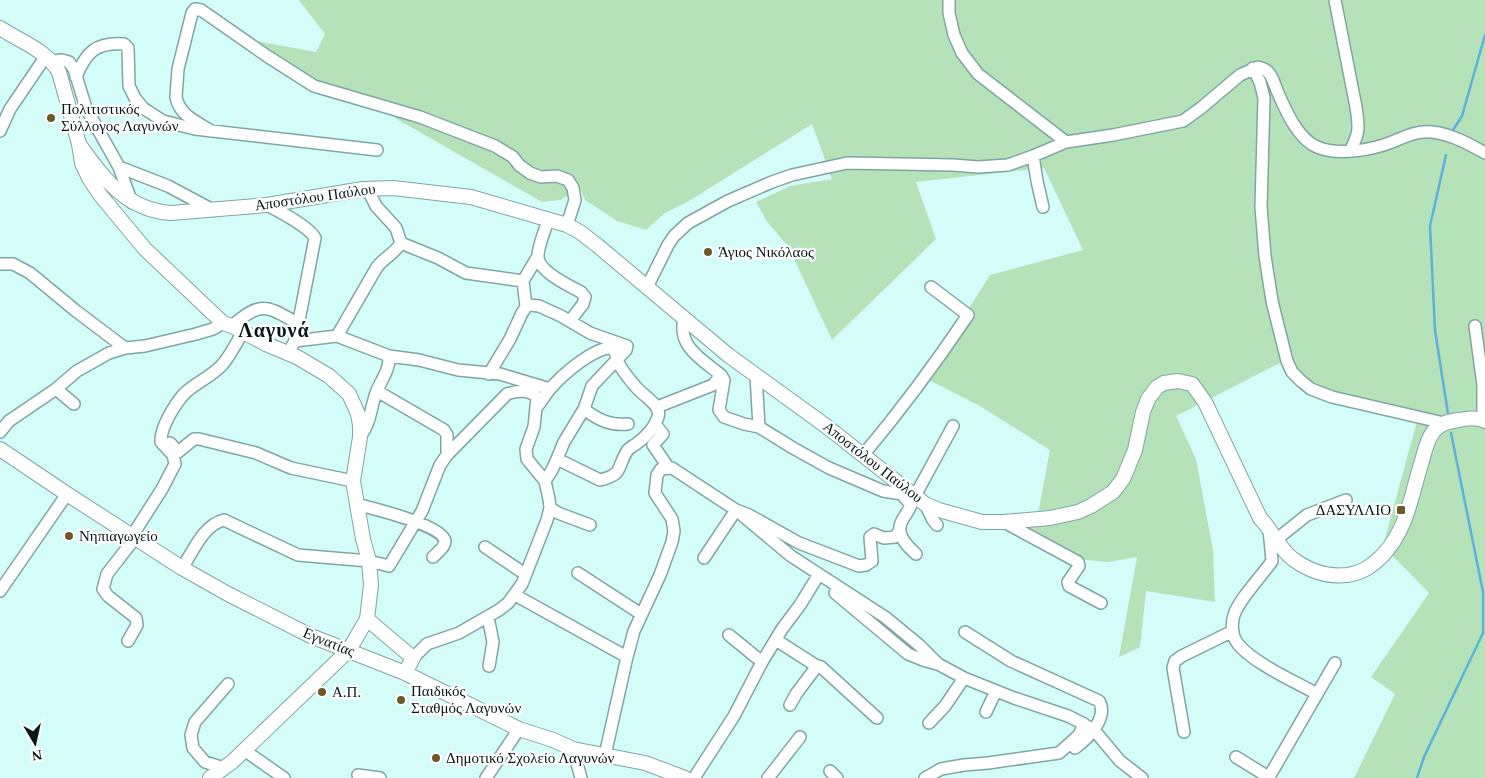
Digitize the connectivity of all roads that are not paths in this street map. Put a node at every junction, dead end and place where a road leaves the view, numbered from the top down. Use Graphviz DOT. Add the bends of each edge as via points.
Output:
graph roads {
  1 [pos="948,0"];
  2 [pos="1335,0"];
  3 [pos="0,28"];
  4 [pos="49,59"];
  5 [pos="1253,68"];
  6 [pos="76,77"];
  7 [pos="0,131"];
  8 [pos="211,131"];
  9 [pos="1066,142"];
  10 [pos="79,144"];
  11 [pos="377,150"];
  12 [pos="1350,151"];
  13 [pos="1485,153"];
  14 [pos="1033,156"];
  15 [pos="119,168"];
  16 [pos="363,189"];
  17 [pos="132,203"];
  18 [pos="267,205"];
  19 [pos="1043,206"];
  20 [pos="211,209"];
  21 [pos="548,220"];
  22 [pos="567,225"];
  23 [pos="401,243"];
  24 [pos="538,256"];
  25 [pos="0,264"];
  26 [pos="523,281"];
  27 [pos="647,288"];
  28 [pos="931,288"];
  29 [pos="526,307"];
  30 [pos="684,319"];
  31 [pos="570,321"];
  32 [pos="299,324"];
  33 [pos="1475,326"];
  34 [pos="233,327"];
  35 [pos="337,336"];
  36 [pos="292,347"];
  37 [pos="125,348"];
  38 [pos="389,356"];
  39 [pos="617,361"];
  40 [pos="489,374"];
  41 [pos="721,375"];
  42 [pos="756,375"];
  43 [pos="515,379"];
  44 [pos="550,389"];
  45 [pos="56,390"];
  46 [pos="377,390"];
  47 [pos="507,394"];
  48 [pos="74,404"];
  49 [pos="657,407"];
  50 [pos="535,410"];
  51 [pos="584,410"];
  52 [pos="1484,420"];
  53 [pos="1444,423"];
  54 [pos="628,424"];
  55 [pos="655,424"];
  56 [pos="953,426"];
  57 [pos="759,427"];
  58 [pos="0,432"];
  59 [pos="360,437"];
  60 [pos="639,442"];
  61 [pos="653,445"];
  62 [pos="0,449"];
  63 [pos="176,454"];
  64 [pos="864,454"];
  65 [pos="447,455"];
  66 [pos="557,459"];
  67 [pos="668,467"];
  68 [pos="353,481"];
  69 [pos="545,481"];
  70 [pos="67,494"];
  71 [pos="911,494"];
  72 [pos="1346,500"];
  73 [pos="356,504"];
  74 [pos="550,508"];
  75 [pos="736,510"];
  76 [pos="414,521"];
  77 [pos="1004,522"];
  78 [pos="590,524"];
  79 [pos="937,525"];
  80 [pos="1269,527"];
  81 [pos="900,530"];
  82 [pos="134,537"];
  83 [pos="1277,539"];
  84 [pos="485,547"];
  85 [pos="916,554"];
  86 [pos="433,557"];
  87 [pos="704,558"];
  88 [pos="369,560"];
  89 [pos="806,566"];
  90 [pos="182,568"];
  91 [pos="578,573"];
  92 [pos="525,574"];
  93 [pos="816,579"];
  94 [pos="0,591"];
  95 [pos="516,595"];
  96 [pos="1101,602"];
  97 [pos="641,614"];
  98 [pos="488,617"];
  99 [pos="367,619"];
  100 [pos="1233,630"];
  101 [pos="965,632"];
  102 [pos="729,635"];
  103 [pos="776,640"];
  104 [pos="128,641"];
  105 [pos="349,650"];
  106 [pos="627,657"];
  107 [pos="413,658"];
  108 [pos="762,662"];
  109 [pos="938,664"];
  110 [pos="1335,664"];
  111 [pos="815,665"];
  112 [pos="488,666"];
  113 [pos="405,673"];
  114 [pos="964,678"];
  115 [pos="228,684"];
  116 [pos="996,691"];
  117 [pos="1317,694"];
  118 [pos="790,705"];
  119 [pos="986,712"];
  120 [pos="877,718"];
  121 [pos="929,723"];
  122 [pos="1089,727"];
  123 [pos="519,729"];
  124 [pos="1184,732"];
  125 [pos="800,737"];
  126 [pos="573,749"];
  127 [pos="244,750"];
  128 [pos="605,755"];
  129 [pos="1236,758"];
  130 [pos="218,774"];
  131 [pos="358,774"];
  132 [pos="577,776"];
  133 [pos="284,778"];
  134 [pos="380,778"];
  135 [pos="486,778"];
  136 [pos="686,778"];
  137 [pos="694,778"];
  138 [pos="768,778"];
  139 [pos="926,778"];
  140 [pos="1142,778"];
  141 [pos="1270,778"];
  1 -- 9 [label="street" via="954,35 962,53 978,74"];
  2 -- 12 [label="street" via="1358,123 1358,136"];
  3 -- 4 [label="street"];
  4 -- 6 [label="street" via="69,62"];
  4 -- 7 [label="street" via="10,109"];
  4 -- 10 [label="street" via="58,72"];
  5 -- 9 [label="street" via="1183,121"];
  5 -- 12 [label="street" via="1268,71 1289,115 1310,143 1326,150"];
  5 -- 53 [label="street" via="1264,98 1261,207 1268,280 1292,372 1311,389 1332,398"];
  6 -- 8 [label="street" via="94,49 105,44 124,44 128,48 129,86 143,108 163,121"];
  6 -- 15 [label="street" via="86,108"];
  8 -- 11 [label="street"];
  8 -- 22 [label="street" via="184,114 176,97 178,68 195,9 314,86 420,117 495,146 513,157 530,174 568,180 575,200"];
  9 -- 14 [label="street"];
  10 -- 17 [label="street, Αποστόλου Παύλου" via="95,166"];
  10 -- 34 [label="street" via="89,178 145,249"];
  12 -- 13 [label="street" via="1378,147 1431,131"];
  14 -- 19 [label="street"];
  14 -- 27 [label="street" via="1008,165 978,167 847,163 792,175 688,223 668,245"];
  15 -- 17 [label="street"];
  15 -- 20 [label="street" via="168,186"];
  16 -- 18 [label="street, Αποστόλου Παύλου"];
  16 -- 21 [label="street, Αποστόλου Παύλου" via="393,188 471,197"];
  16 -- 23 [label="street" via="396,228"];
  17 -- 20 [label="street, Αποστόλου Παύλου" via="156,212"];
  18 -- 20 [label="street, Αποστόλου Παύλου"];
  18 -- 32 [label="street" via="290,216 315,238"];
  21 -- 22 [label="street, Αποστόλου Παύλου"];
  21 -- 24 [label="street"];
  22 -- 27 [label="street, Αποστόλου Παύλου" via="598,246"];
  23 -- 26 [label="street" via="466,273"];
  23 -- 35 [label="street" via="377,267"];
  24 -- 26 [label="street"];
  24 -- 31 [label="street" via="538,263 545,271 581,292 585,298"];
  25 -- 37 [label="street" via="14,264 30,273"];
  26 -- 29 [label="street"];
  27 -- 30 [label="street, Αποστόλου Παύλου"];
  28 -- 64 [label="street" via="968,315 934,366"];
  29 -- 31 [label="street" via="538,306"];
  29 -- 40 [label="street"];
  30 -- 41 [label="street" via="684,334 690,350"];
  30 -- 42 [label="street, Αποστόλου Παύλου"];
  31 -- 39 [label="street" via="590,333 627,346"];
  32 -- 34 [label="street" via="269,308 259,308 246,314"];
  32 -- 36 [label="street"];
  33 -- 52 [label="street"];
  34 -- 36 [label="street" via="266,344"];
  34 -- 37 [label="street"];
  34 -- 63 [label="street" via="224,363 184,394 162,430 161,442"];
  35 -- 36 [label="street"];
  35 -- 38 [label="street"];
  36 -- 59 [label="street" via="349,394 358,414"];
  37 -- 45 [label="street" via="88,364"];
  38 -- 40 [label="street"];
  38 -- 46 [label="street" via="387,372"];
  39 -- 44 [label="street" via="612,348 599,351"];
  39 -- 49 [label="street" via="637,388"];
  39 -- 51 [label="street" via="592,386"];
  40 -- 43 [label="street"];
  41 -- 49 [label="street" via="713,385"];
  41 -- 57 [label="street" via="724,380 719,410 724,417"];
  42 -- 57 [label="street"];
  42 -- 64 [label="street, Αποστόλου Παύλου"];
  43 -- 44 [label="street"];
  43 -- 47 [label="street"];
  44 -- 50 [label="street"];
  45 -- 48 [label="street"];
  45 -- 58 [label="street" via="17,416"];
  46 -- 59 [label="street" via="368,426"];
  46 -- 65 [label="street" via="444,430 447,434"];
  47 -- 50 [label="street" via="515,391 532,393 537,397"];
  47 -- 65 [label="street"];
  49 -- 55 [label="street"];
  50 -- 69 [label="street" via="534,426 526,449 527,460"];
  51 -- 54 [label="street" via="616,426"];
  51 -- 66 [label="street"];
  52 -- 53 [label="street"];
  53 -- 83 [label="street, Αποστόλου Παύλου" via="1436,428 1426,447 1399,535 1370,567 1352,574 1324,574 1294,560 1284,552"];
  55 -- 60 [label="street"];
  55 -- 61 [label="street" via="663,434"];
  56 -- 71 [label="street"];
  57 -- 71 [label="street" via="829,468 883,491"];
  59 -- 68 [label="street"];
  60 -- 61 [label="street" via="649,450"];
  60 -- 66 [label="street" via="628,450 614,476 600,480"];
  61 -- 67 [label="street"];
  62 -- 70 [label="street, Εγνατίας"];
  63 -- 68 [label="street" via="194,439 199,439 256,453 291,468"];
  63 -- 82 [label="street" via="173,470"];
  64 -- 71 [label="street, Αποστόλου Παύλου"];
  65 -- 76 [label="street"];
  66 -- 69 [label="street"];
  67 -- 75 [label="street"];
  67 -- 97 [label="street" via="657,475 655,493 672,519 672,542"];
  68 -- 73 [label="street"];
  69 -- 74 [label="street"];
  70 -- 82 [label="street, Εγνατίας"];
  70 -- 94 [label="street"];
  71 -- 77 [label="street, Αποστόλου Παύλου" via="963,518"];
  71 -- 79 [label="street"];
  71 -- 81 [label="street" via="910,507 901,521"];
  72 -- 83 [label="street" via="1307,515"];
  73 -- 76 [label="street"];
  73 -- 88 [label="street"];
  74 -- 78 [label="street" via="558,514"];
  74 -- 92 [label="street"];
  75 -- 81 [label="street" via="799,543 859,566 872,561 870,537 874,534 884,538 896,536"];
  75 -- 87 [label="street"];
  75 -- 89 [label="street"];
  76 -- 86 [label="street" via="443,536 444,546"];
  76 -- 88 [label="street" via="389,566"];
  77 -- 80 [label="street, Αποστόλου Παύλου" via="1063,516 1091,506 1112,492 1128,469 1148,399 1157,386 1178,382 1192,384 1202,397 1260,518"];
  77 -- 96 [label="street" via="1078,562 1069,586"];
  80 -- 83 [label="street, Αποστόλου Παύλου"];
  80 -- 100 [label="street" via="1272,561 1240,603 1234,615"];
  81 -- 85 [label="street" via="904,541"];
  82 -- 90 [label="street, Εγνατίας"];
  82 -- 104 [label="street" via="107,574 103,589 136,618 137,625"];
  84 -- 92 [label="street"];
  88 -- 90 [label="street" via="298,555 224,520 208,528"];
  88 -- 99 [label="street" via="371,585"];
  89 -- 93 [label="street"];
  89 -- 109 [label="street" via="885,617"];
  90 -- 105 [label="street, Εγνατίας" via="302,632"];
  91 -- 97 [label="street"];
  92 -- 95 [label="street"];
  93 -- 103 [label="street"];
  93 -- 109 [label="street" via="908,654"];
  95 -- 98 [label="street"];
  95 -- 106 [label="street"];
  97 -- 106 [label="street"];
  98 -- 107 [label="street" via="459,633 427,644"];
  98 -- 112 [label="street" via="493,642"];
  99 -- 105 [label="street"];
  99 -- 107 [label="street"];
  100 -- 117 [label="street" via="1237,644 1248,653"];
  100 -- 124 [label="street" via="1175,661 1172,668"];
  101 -- 122 [label="street" via="1011,661 1099,701 1102,712"];
  102 -- 108 [label="street"];
  103 -- 108 [label="street"];
  103 -- 111 [label="street"];
  105 -- 113 [label="street, Εγνατίας"];
  105 -- 127 [label="street"];
  106 -- 128 [label="street"];
  107 -- 113 [label="street"];
  108 -- 137 [label="street" via="734,716"];
  109 -- 114 [label="street"];
  110 -- 117 [label="street"];
  111 -- 118 [label="street"];
  111 -- 120 [label="street"];
  113 -- 123 [label="street, Εγνατίας"];
  114 -- 116 [label="street"];
  114 -- 121 [label="street"];
  115 -- 130 [label="street" via="196,722 191,735 193,748"];
  116 -- 119 [label="street"];
  116 -- 122 [label="street" via="1068,716"];
  117 -- 141 [label="street"];
  122 -- 139 [label="street" via="1059,753 941,769"];
  122 -- 140 [label="street" via="1120,761"];
  123 -- 126 [label="street, Εγνατίας"];
  123 -- 135 [label="street"];
  125 -- 138 [label="street"];
  126 -- 128 [label="street, Εγνατίας"];
  126 -- 132 [label="street"];
  127 -- 130 [label="street"];
  127 -- 133 [label="street"];
  128 -- 136 [label="street, Εγνατίας"];
  129 -- 141 [label="street"];
  131 -- 134 [label="street"];
}
